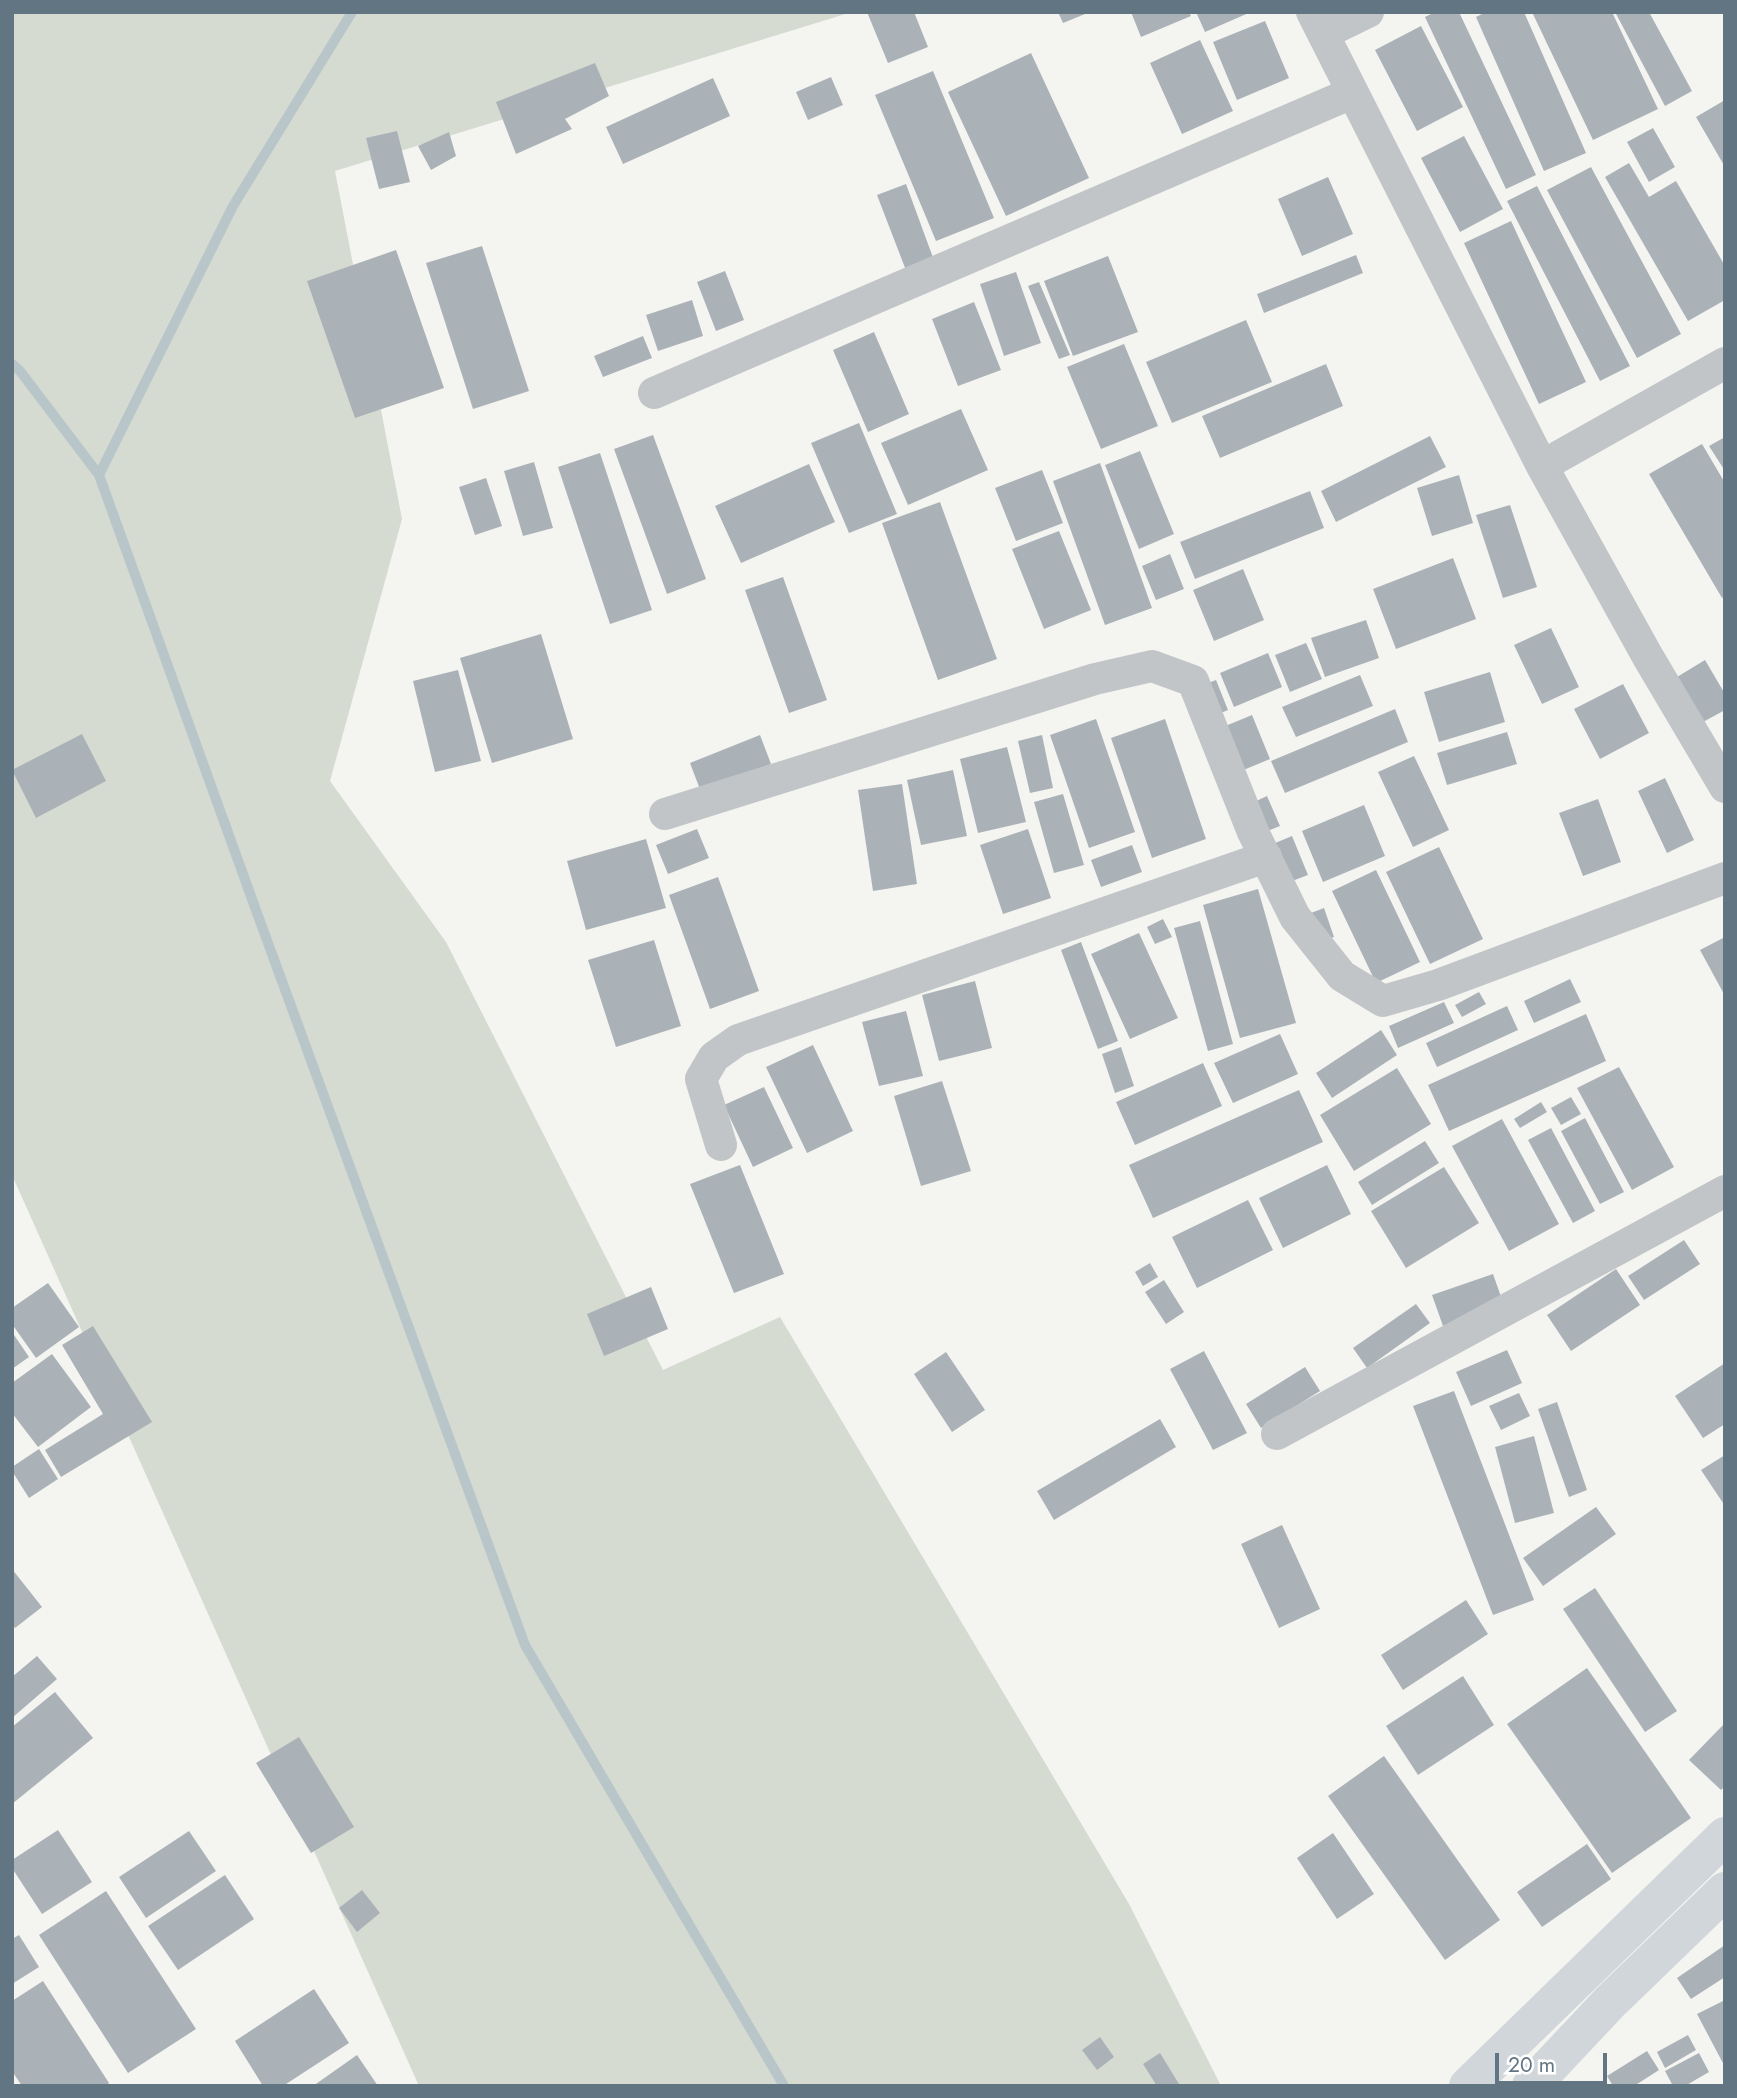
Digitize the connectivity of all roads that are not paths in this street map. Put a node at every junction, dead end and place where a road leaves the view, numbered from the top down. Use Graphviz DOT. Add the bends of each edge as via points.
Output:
graph roads {
  1 [pos="1368,12"];
  2 [pos="1317,23"];
  3 [pos="1352,93"];
  4 [pos="1725,363"];
  5 [pos="654,393"];
  6 [pos="1542,466"];
  7 [pos="1725,787"];
  8 [pos="665,814"];
  9 [pos="1266,857"];
  10 [pos="1725,878"];
  11 [pos="721,1145"];
  12 [pos="1725,1191"];
  13 [pos="1277,1434"];
  14 [pos="1725,1836"];
  15 [pos="1725,1891"];
  16 [pos="1468,2086"];
  17 [pos="1531,2086"];
  1 -- 2 [label="street"];
  2 -- 3 [label="street"];
  3 -- 5 [label="street"];
  3 -- 6 [label="street"];
  4 -- 6 [label="street"];
  6 -- 7 [label="street"];
  8 -- 9 [label="street" via="1095,679 1152,666 1192,681"];
  9 -- 10 [label="street" via="1295,917 1342,976 1383,1001 1438,985"];
  9 -- 11 [label="street" via="738,1040 714,1057 701,1079"];
  12 -- 13 [label="street"];
  14 -- 16 [label="main road"];
  15 -- 17 [label="main road"];
}
